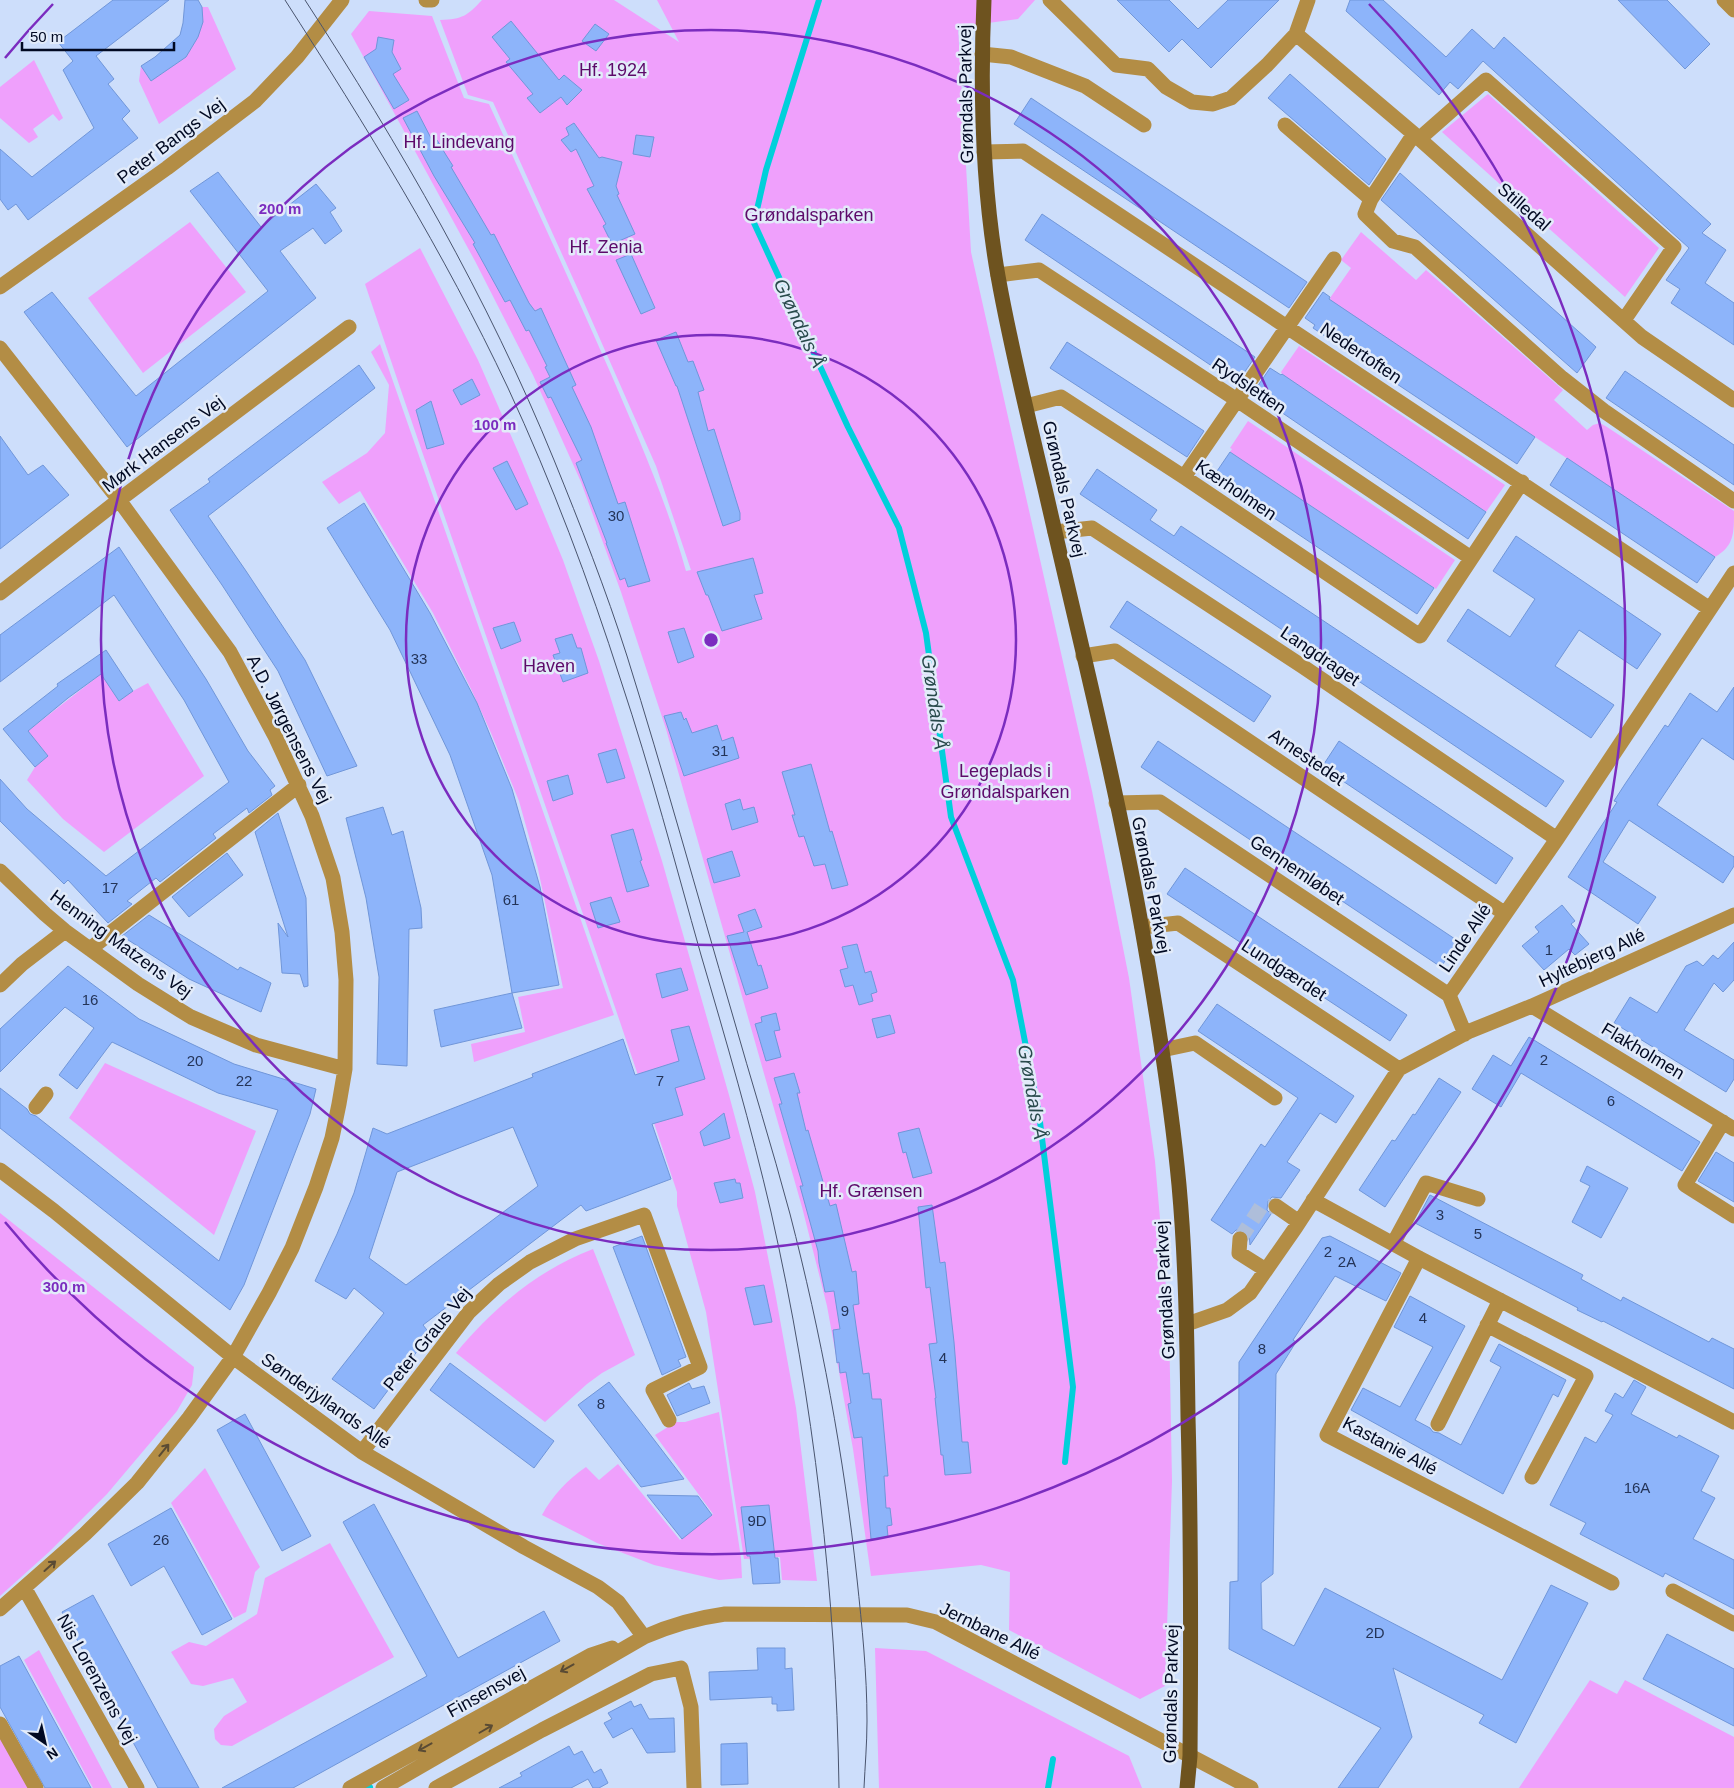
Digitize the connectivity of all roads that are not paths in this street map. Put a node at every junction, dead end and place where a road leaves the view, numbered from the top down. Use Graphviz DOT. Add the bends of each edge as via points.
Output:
graph roads {
  1 [pos="426,0"];
  2 [pos="432,0"];
  3 [pos="984,0"];
  4 [pos="1050,0"];
  5 [pos="1308,0"];
  6 [pos="1724,0"];
  7 [pos="339,5"];
  8 [pos="1734,10"];
  9 [pos="1296,34"];
  10 [pos="982,54"];
  11 [pos="1144,125"];
  12 [pos="1285,125"];
  13 [pos="1416,137"];
  14 [pos="984,152"];
  15 [pos="1371,199"];
  16 [pos="1334,259"];
  17 [pos="998,275"];
  18 [pos="0,287"];
  19 [pos="1624,320"];
  20 [pos="349,326"];
  21 [pos="1288,327"];
  22 [pos="0,348"];
  23 [pos="1237,400"];
  24 [pos="1734,400"];
  25 [pos="1026,406"];
  26 [pos="1184,477"];
  27 [pos="1522,482"];
  28 [pos="119,500"];
  29 [pos="1734,501"];
  30 [pos="1055,532"];
  31 [pos="1471,558"];
  32 [pos="1734,573"];
  33 [pos="0,593"];
  34 [pos="1710,609"];
  35 [pos="1083,656"];
  36 [pos="299,786"];
  37 [pos="1116,803"];
  38 [pos="1557,839"];
  39 [pos="0,871"];
  40 [pos="1504,914"];
  41 [pos="1734,915"];
  42 [pos="1142,927"];
  43 [pos="65,931"];
  44 [pos="90,949"];
  45 [pos="0,985"];
  46 [pos="1449,995"];
  47 [pos="1532,1006"];
  48 [pos="1464,1034"];
  49 [pos="1162,1050"];
  50 [pos="345,1069"];
  51 [pos="1399,1069"];
  52 [pos="46,1094"];
  53 [pos="1275,1098"];
  54 [pos="36,1107"];
  55 [pos="1729,1126"];
  56 [pos="0,1170"];
  57 [pos="1478,1199"];
  58 [pos="1313,1200"];
  59 [pos="1276,1206"];
  60 [pos="1734,1216"];
  61 [pos="1299,1222"];
  62 [pos="1240,1239"];
  63 [pos="1393,1244"];
  64 [pos="1419,1258"];
  65 [pos="1266,1270"];
  66 [pos="1500,1300"];
  67 [pos="1187,1324"];
  68 [pos="1487,1325"];
  69 [pos="233,1357"];
  70 [pos="669,1420"];
  71 [pos="1734,1422"];
  72 [pos="1438,1424"];
  73 [pos="362,1452"];
  74 [pos="1532,1477"];
  75 [pos="1612,1582"];
  76 [pos="24,1589"];
  77 [pos="1672,1591"];
  78 [pos="0,1609"];
  79 [pos="687,1621"];
  80 [pos="1734,1624"];
  81 [pos="644,1637"];
  82 [pos="0,1724"];
  83 [pos="1190,1756"];
  84 [pos="382,1771"];
  85 [pos="386,1786"];
  86 [pos="36,1788"];
  87 [pos="137,1788"];
  88 [pos="350,1788"];
  89 [pos="408,1788"];
  90 [pos="436,1788"];
  91 [pos="694,1788"];
  92 [pos="1187,1788"];
  93 [pos="1251,1788"];
  1 -- 2 [label="street"];
  3 -- 10 [label="main road, Grøndals Parkvej"];
  4 -- 9 [label="street" via="1116,65 1148,69 1166,87 1192,102 1213,104 1231,98"];
  5 -- 9 [label="street"];
  6 -- 8 [label="street"];
  7 -- 18 [label="street, Peter Bangs Vej" via="297,57 255,101"];
  9 -- 13 [label="street, Stilledal"];
  10 -- 11 [label="street" via="1011,57 1086,86"];
  10 -- 14 [label="main road, Grøndals Parkvej"];
  12 -- 15 [label="street"];
  13 -- 15 [label="street"];
  13 -- 19 [label="street, Stilledal"];
  13 -- 19 [label="street" via="1486,80 1674,247"];
  14 -- 17 [label="main road, Grøndals Parkvej"];
  14 -- 21 [label="street, Nedertoften" via="1023,150"];
  15 -- 29 [label="street" via="1365,214 1393,241 1415,247 1604,412"];
  16 -- 21 [label="street"];
  17 -- 23 [label="street, Rydsletten" via="1039,270"];
  17 -- 25 [label="main road, Grøndals Parkvej"];
  19 -- 24 [label="street, Stilledal" via="1642,337"];
  20 -- 28 [label="street, Mørk Hansens Vej"];
  21 -- 23 [label="street"];
  21 -- 27 [label="street, Nedertoften"];
  22 -- 28 [label="street, A.D. Jørgensens Vej"];
  23 -- 26 [label="street"];
  23 -- 31 [label="street, Rydsletten"];
  25 -- 26 [label="street, Kærholmen" via="1061,397"];
  25 -- 30 [label="main road, Grøndals Parkvej"];
  26 -- 31 [label="street, Kærholmen" via="1420,636"];
  27 -- 31 [label="street"];
  27 -- 34 [label="street, Nedertoften"];
  28 -- 33 [label="street, Mørk Hansens Vej"];
  28 -- 36 [label="street, A.D. Jørgensens Vej" via="230,652"];
  30 -- 35 [label="main road, Grøndals Parkvej"];
  30 -- 38 [label="street, Langdraget" via="1092,528"];
  32 -- 34 [label="street, Linde Allé"];
  34 -- 38 [label="street, Linde Allé"];
  35 -- 37 [label="main road, Grøndals Parkvej"];
  35 -- 40 [label="street, Arnestedet" via="1115,651"];
  36 -- 44 [label="street"];
  36 -- 50 [label="street, A.D. Jørgensens Vej" via="332,878 342,932 346,980"];
  37 -- 42 [label="main road, Grøndals Parkvej"];
  37 -- 46 [label="street, Gennemløbet" via="1160,802"];
  38 -- 40 [label="street, Linde Allé"];
  39 -- 43 [label="street, Henning Matzens Vej"];
  40 -- 46 [label="street, Linde Allé"];
  41 -- 47 [label="street, Hyltebjerg Allé"];
  42 -- 49 [label="main road, Grøndals Parkvej"];
  42 -- 51 [label="street, Lundgærdet" via="1178,923"];
  43 -- 44 [label="street, Henning Matzens Vej"];
  43 -- 45 [label="street"];
  44 -- 50 [label="street, Henning Matzens Vej" via="191,1017 256,1045"];
  46 -- 48 [label="street, Linde Allé"];
  47 -- 48 [label="street, Hyltebjerg Allé"];
  47 -- 55 [label="street, Flakholmen"];
  48 -- 51 [label="street"];
  49 -- 53 [label="street" via="1195,1043"];
  49 -- 67 [label="main road, Grøndals Parkvej" via="1179,1185"];
  50 -- 69 [label="street, A.D. Jørgensens Vej" via="332,1138 316,1187 292,1248"];
  51 -- 58 [label="street"];
  52 -- 54 [label="street"];
  55 -- 60 [label="street" via="1685,1185"];
  56 -- 69 [label="street, Sønderjyllands Allé"];
  57 -- 63 [label="street" via="1426,1183"];
  58 -- 61 [label="street"];
  58 -- 63 [label="street"];
  59 -- 61 [label="street"];
  61 -- 65 [label="street"];
  62 -- 65 [label="street" via="1240,1253"];
  63 -- 64 [label="street"];
  64 -- 66 [label="street"];
  64 -- 75 [label="street, Kastanie Allé" via="1327,1435"];
  65 -- 67 [label="street" via="1250,1293 1227,1310"];
  66 -- 68 [label="street"];
  66 -- 71 [label="street"];
  67 -- 83 [label="main road, Grøndals Parkvej" via="1192,1623"];
  68 -- 72 [label="street"];
  68 -- 74 [label="street" via="1586,1376"];
  69 -- 73 [label="street, Sønderjyllands Allé"];
  76 -- 69 [label="street, A.D. Jørgensens Vej, one-way" via="137,1483"];
  70 -- 73 [label="street, Peter Graus Vej" via="653,1390 700,1367 644,1215 575,1239 530,1262 499,1284 469,1312"];
  73 -- 81 [label="street, Sønderjyllands Allé" via="598,1587 618,1602"];
  76 -- 78 [label="street, A.D. Jørgensens Vej"];
  76 -- 87 [label="street, Nis Lorenzens Vej"];
  77 -- 80 [label="street"];
  79 -- 81 [label="street, Finsensvej"];
  79 -- 83 [label="street, Jernbane Allé" via="725,1614 907,1615 936,1622"];
  81 -- 84 [label="street, Finsensvej, one-way" via="591,1655"];
  85 -- 81 [label="street, Finsensvej, one-way"];
  82 -- 86 [label="street"];
  83 -- 92 [label="main road, Grøndals Parkvej"];
  83 -- 93 [label="street, Jernbane Allé"];
  84 -- 85 [label="street"];
  84 -- 88 [label="street, Finsensvej"];
  85 -- 89 [label="street"];
  90 -- 91 [label="street" via="651,1674 681,1668 691,1707"];
}
